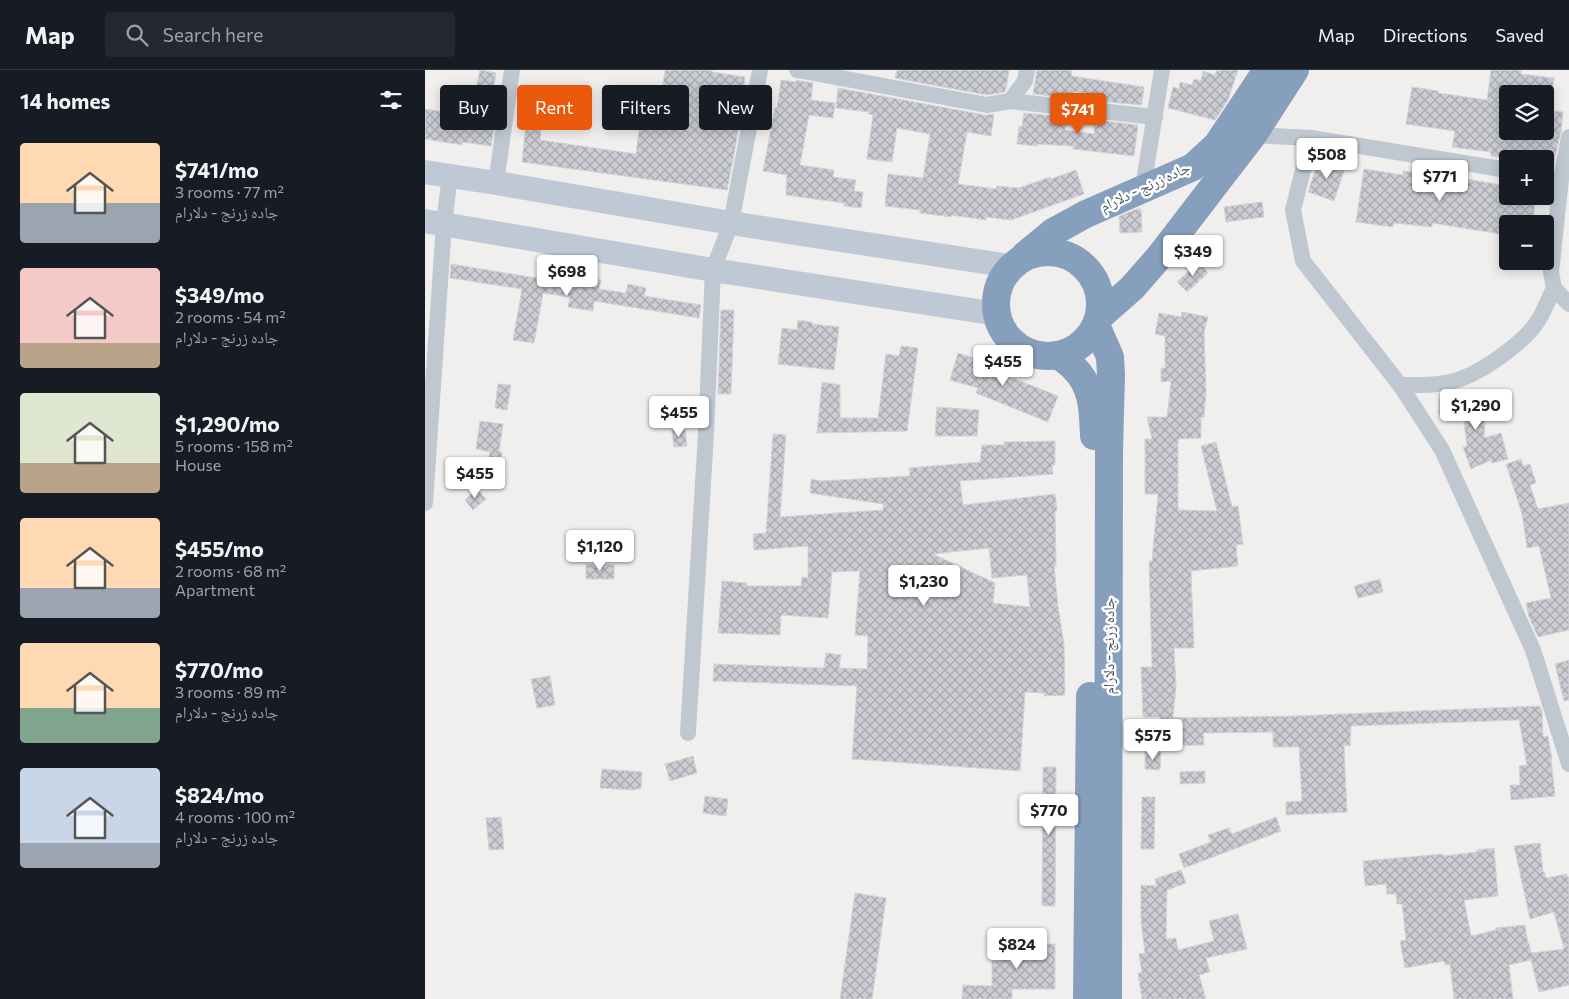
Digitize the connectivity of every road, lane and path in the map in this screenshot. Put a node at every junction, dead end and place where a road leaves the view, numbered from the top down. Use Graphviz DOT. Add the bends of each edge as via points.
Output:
graph roads {
  1 [pos="512,70"];
  2 [pos="760,70"];
  3 [pos="797,70"];
  4 [pos="1027,70"];
  5 [pos="1162,70"];
  6 [pos="1267,70"];
  7 [pos="1295,70"];
  8 [pos="1010,101"];
  9 [pos="1155,117"];
  10 [pos="1253,135"];
  11 [pos="1569,137"];
  12 [pos="1311,138"];
  13 [pos="1499,169"];
  14 [pos="425,172"];
  15 [pos="450,175"];
  16 [pos="1554,175"];
  17 [pos="496,183"];
  18 [pos="1143,188"];
  19 [pos="1552,205"];
  20 [pos="434,222"];
  21 [pos="731,224"];
  22 [pos="1015,263"];
  23 [pos="713,270"];
  24 [pos="1554,288"];
  25 [pos="1569,304"];
  26 [pos="997,314"];
  27 [pos="1097,321"];
  28 [pos="1058,356"];
  29 [pos="1400,385"];
  30 [pos="425,503"];
  31 [pos="688,732"];
  32 [pos="1569,764"];
  33 [pos="1087,999"];
  34 [pos="1108,999"];
  1 -- 17 [label="street"];
  2 -- 21 [label="street"];
  3 -- 8 [label="street" via="987,105"];
  4 -- 8 [label="street" via="1025,81"];
  5 -- 9 [label="street"];
  6 -- 18 [label="highway, جاده زرنج - دلارام" via="1217,145 1193,166"];
  7 -- 10 [label="highway"];
  8 -- 9 [label="street"];
  9 -- 18 [label="street"];
  10 -- 12 [label="street"];
  10 -- 27 [label="highway" via="1160,256"];
  11 -- 16 [label="street"];
  12 -- 13 [label="street"];
  12 -- 29 [label="street" via="1293,210 1303,261"];
  14 -- 15 [label="main road"];
  15 -- 17 [label="main road"];
  15 -- 20 [label="street"];
  17 -- 21 [label="main road"];
  18 -- 22 [label="highway, جاده زرنج - دلارام" via="1053,232"];
  19 -- 24 [label="street" via="1551,272"];
  20 -- 23 [label="main road"];
  20 -- 30 [label="street"];
  21 -- 22 [label="main road"];
  21 -- 23 [label="street"];
  22 -- 26 [label="highway" via="1001,282 996,298"];
  22 -- 27 [label="highway" via="1036,253 1051,251 1066,254 1080,262 1098,286 1101,302"];
  23 -- 26 [label="main road"];
  23 -- 31 [label="street" via="707,433"];
  24 -- 25 [label="street"];
  24 -- 29 [label="street" via="1538,321 1514,347 1481,370 1457,380 1430,385"];
  26 -- 28 [label="highway" via="1003,330 1026,352"];
  27 -- 28 [label="highway" via="1087,339 1074,350"];
  27 -- 34 [label="highway, جاده زرنج - دلارام" via="1110,357 1111,375"];
  28 -- 33 [label="highway, جاده زرنج - دلارام" via="1075,368 1093,403"];
  29 -- 32 [label="street" via="1442,450 1533,650"];
}
